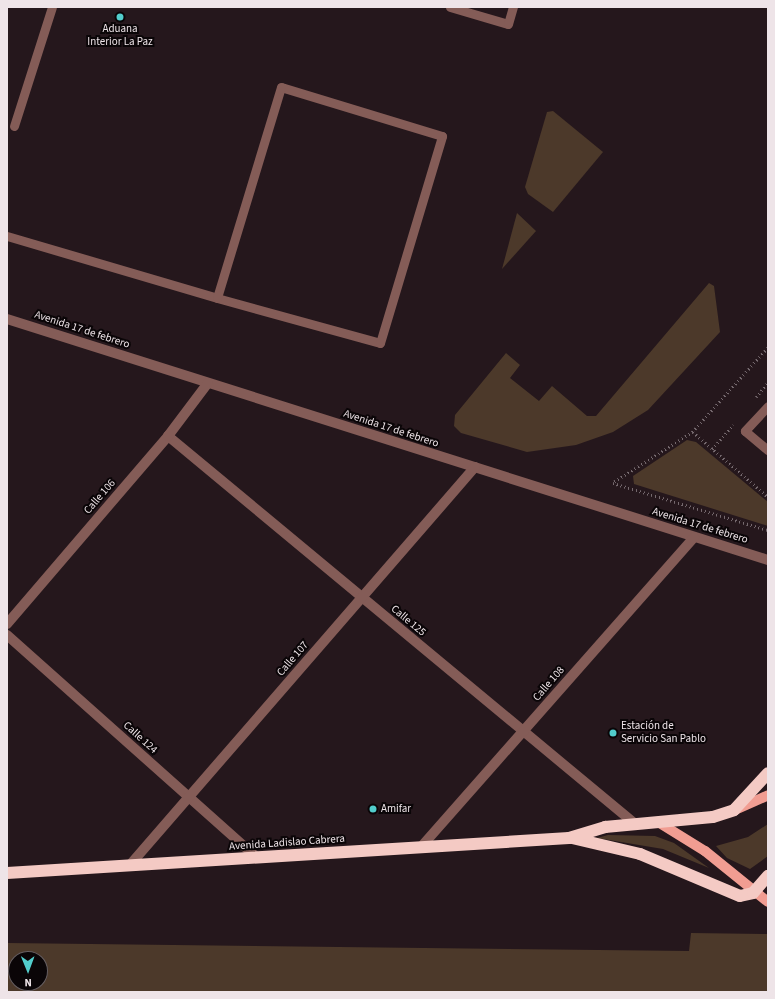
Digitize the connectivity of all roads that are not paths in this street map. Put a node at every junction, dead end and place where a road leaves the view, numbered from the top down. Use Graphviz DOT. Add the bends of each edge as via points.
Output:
graph roads {
  1 [pos="52,7"];
  2 [pos="450,7"];
  3 [pos="513,7"];
  4 [pos="14,126"];
  5 [pos="7,236"];
  6 [pos="217,298"];
  7 [pos="7,319"];
  8 [pos="208,383"];
  9 [pos="768,406"];
  10 [pos="168,436"];
  11 [pos="768,450"];
  12 [pos="475,467"];
  13 [pos="694,537"];
  14 [pos="768,560"];
  15 [pos="362,598"];
  16 [pos="7,624"];
  17 [pos="7,635"];
  18 [pos="523,732"];
  19 [pos="768,773"];
  20 [pos="768,795"];
  21 [pos="189,797"];
  22 [pos="734,810"];
  23 [pos="658,822"];
  24 [pos="634,823"];
  25 [pos="569,838"];
  26 [pos="422,847"];
  27 [pos="257,858"];
  28 [pos="129,866"];
  29 [pos="7,873"];
  30 [pos="768,876"];
  31 [pos="753,893"];
  32 [pos="768,902"];
  1 -- 4 [label="lane"];
  2 -- 3 [label="lane" via="508,24"];
  5 -- 6 [label="lane"];
  6 -- 6 [label="lane" via="380,343 442,136 281,87"];
  7 -- 8 [label="street, Avenida 17 de febrero"];
  8 -- 10 [label="street, Calle 106"];
  8 -- 12 [label="street, Avenida 17 de febrero"];
  9 -- 11 [label="lane" via="745,431"];
  10 -- 15 [label="street, Calle 125"];
  10 -- 16 [label="street, Calle 106"];
  12 -- 13 [label="street, Avenida 17 de febrero"];
  12 -- 15 [label="street, Calle 107"];
  13 -- 14 [label="street, Avenida 17 de febrero"];
  13 -- 18 [label="street, Calle 108"];
  15 -- 18 [label="street, Calle 125"];
  15 -- 21 [label="street, Calle 107"];
  17 -- 21 [label="street, Calle 124"];
  18 -- 24 [label="street, Calle 125"];
  18 -- 26 [label="street, Calle 108"];
  19 -- 22 [label="highway, Avenida Ladislao Cabrera"];
  20 -- 22 [label="main road, Avenida Ladislao Cabrera"];
  21 -- 27 [label="street, Calle 124"];
  21 -- 28 [label="street, Calle 107"];
  22 -- 23 [label="highway, Avenida Ladislao Cabrera" via="713,817"];
  23 -- 24 [label="highway, Avenida Ladislao Cabrera"];
  23 -- 31 [label="main road" via="722,864"];
  24 -- 25 [label="highway, Avenida Ladislao Cabrera"];
  25 -- 26 [label="highway, Avenida Ladislao Cabrera"];
  25 -- 31 [label="highway, Avenida Ladislao Cabrera" via="654,859 740,896"];
  26 -- 27 [label="highway, Avenida Ladislao Cabrera"];
  27 -- 28 [label="highway, Avenida Ladislao Cabrera"];
  28 -- 29 [label="highway, Avenida Ladislao Cabrera"];
  30 -- 31 [label="highway"];
  31 -- 32 [label="main road"];
}
